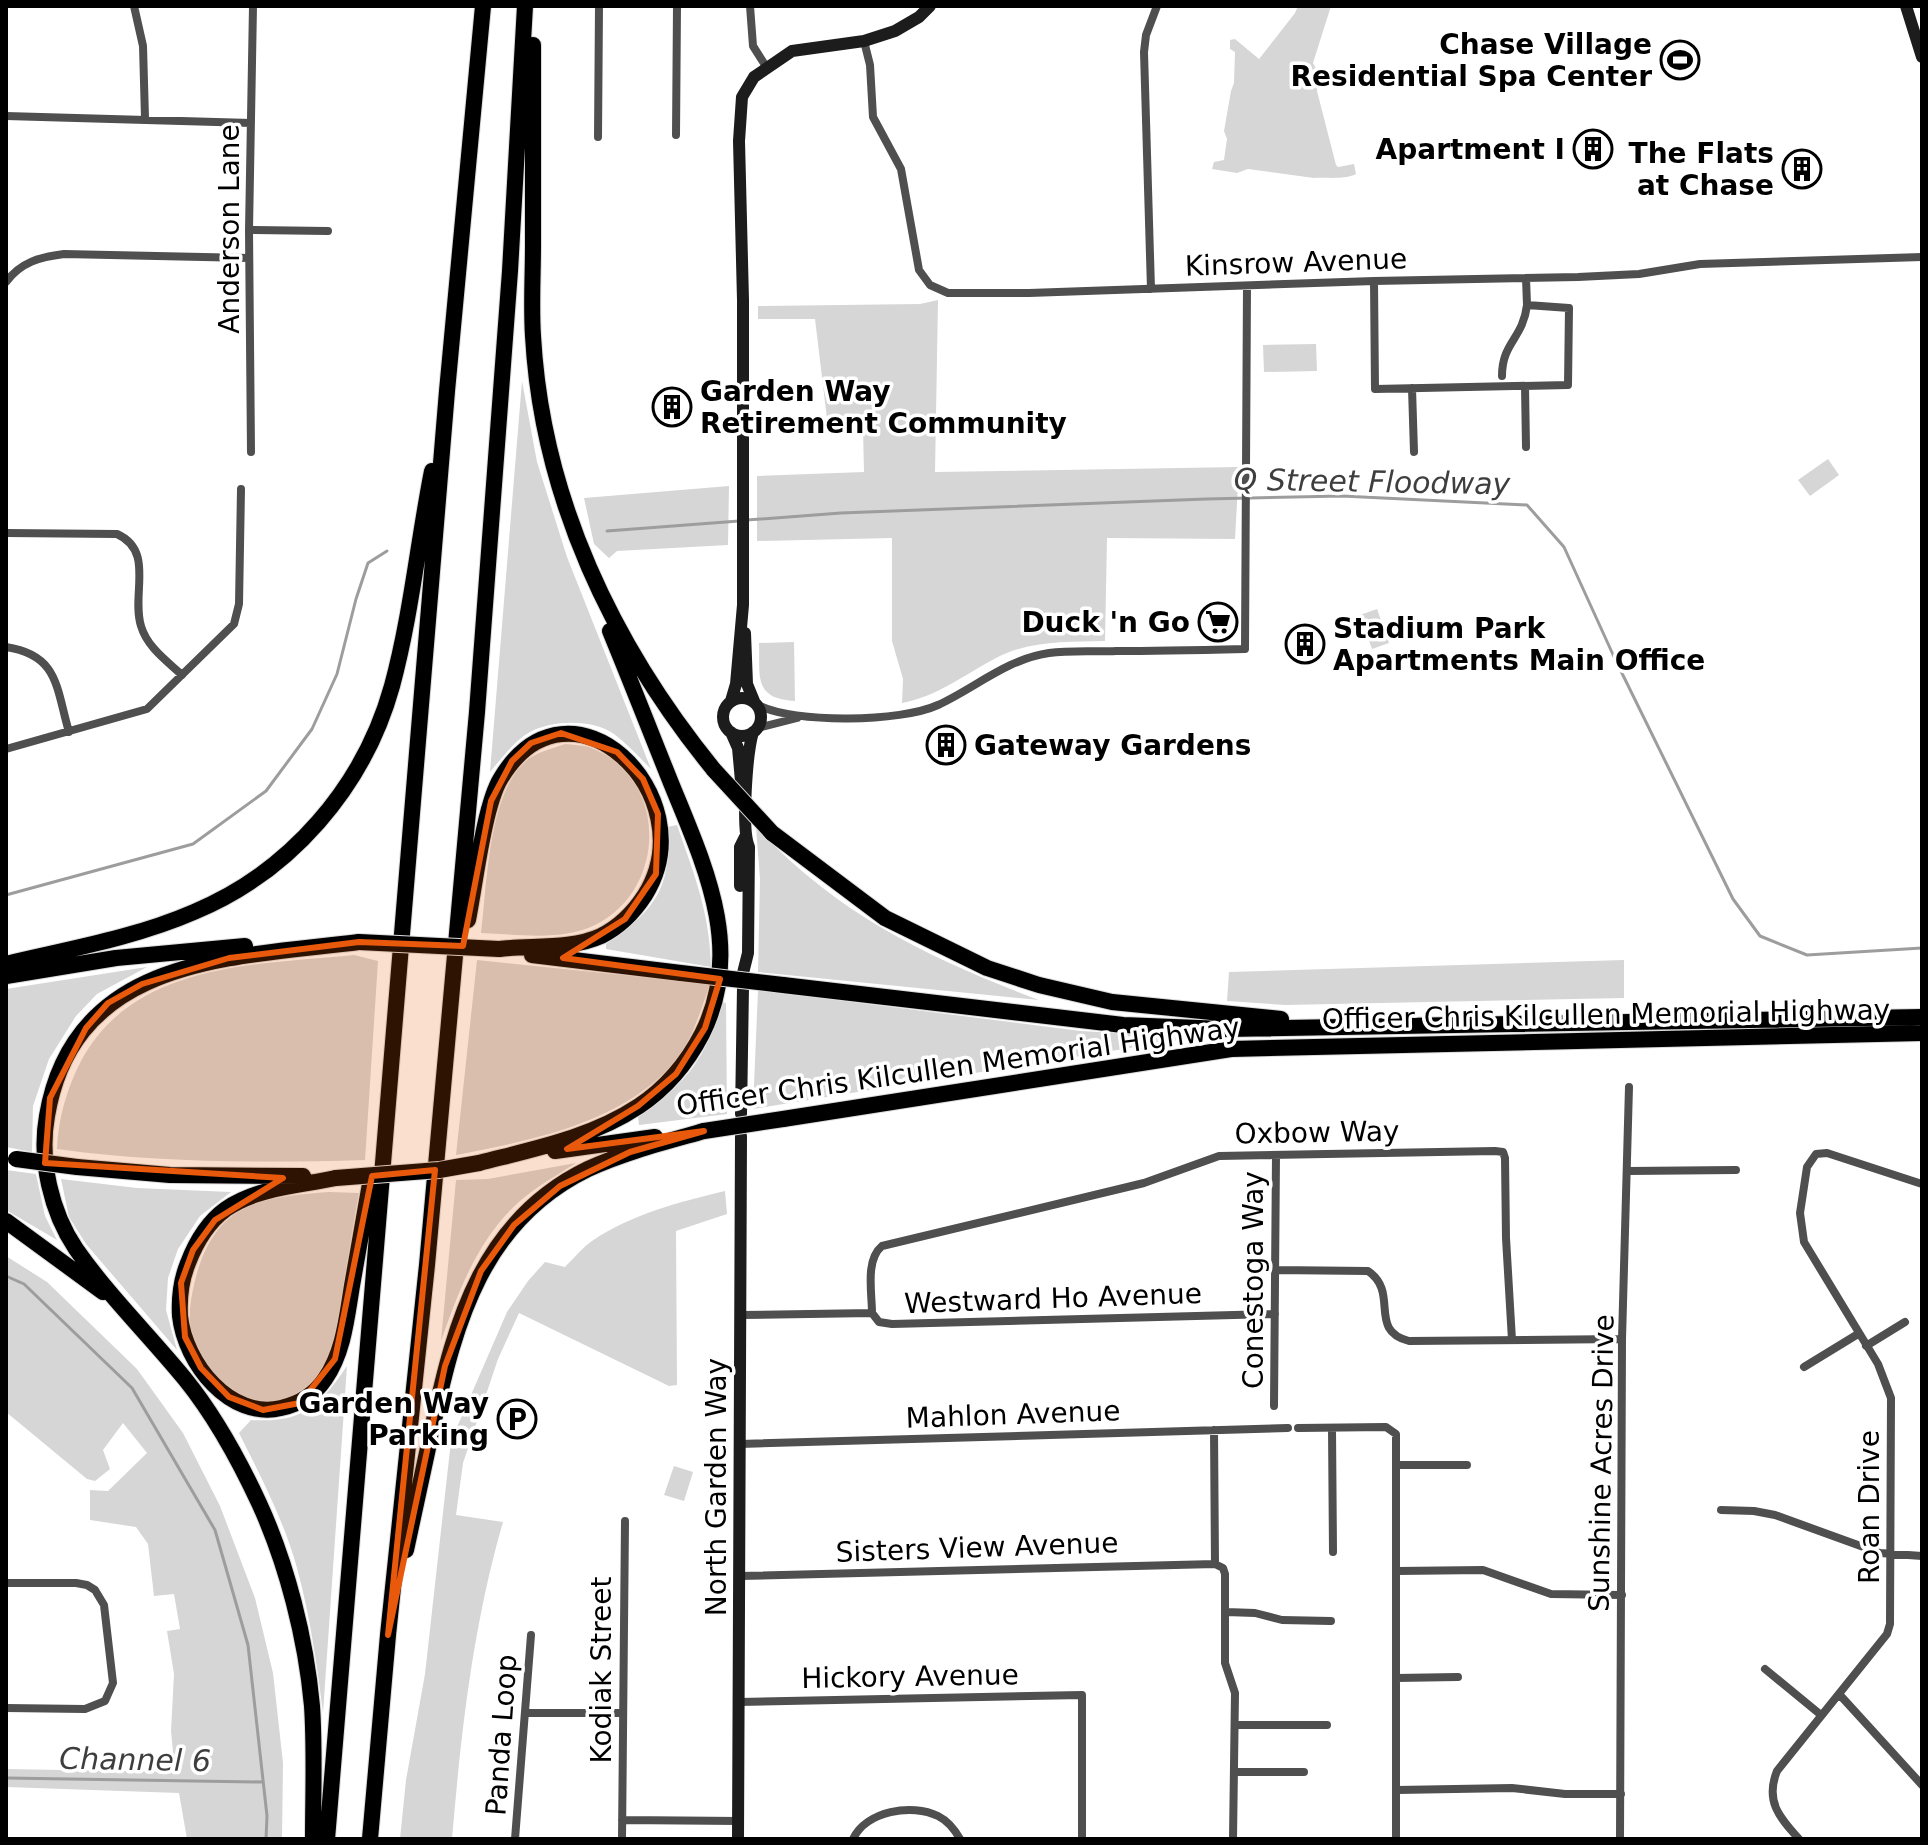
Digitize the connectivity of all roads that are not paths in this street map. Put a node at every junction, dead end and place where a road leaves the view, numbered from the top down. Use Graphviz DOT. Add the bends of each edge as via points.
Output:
graph roads {
  1 [pos="134,6"];
  2 [pos="253,6"];
  3 [pos="483,6"];
  4 [pos="525,6"];
  5 [pos="531,6"];
  6 [pos="599,6"];
  7 [pos="677,6"];
  8 [pos="750,6"];
  9 [pos="930,6"];
  10 [pos="1156,6"];
  11 [pos="1906,6"];
  12 [pos="864,41"];
  13 [pos="1922,57"];
  14 [pos="767,68"];
  15 [pos="6,116"];
  16 [pos="145,118"];
  17 [pos="251,123"];
  18 [pos="676,135"];
  19 [pos="598,137"];
  20 [pos="249,230"];
  21 [pos="328,231"];
  22 [pos="1922,257"];
  23 [pos="249,258"];
  24 [pos="1526,278"];
  25 [pos="1374,281"];
  26 [pos="6,282"];
  27 [pos="1247,286"];
  28 [pos="1151,289"];
  29 [pos="1527,305"];
  30 [pos="1502,376"];
  31 [pos="1525,386"];
  32 [pos="1412,388"];
  33 [pos="447,391"];
  34 [pos="1526,447"];
  35 [pos="251,452"];
  36 [pos="1414,452"];
  37 [pos="241,489"];
  38 [pos="6,533"];
  39 [pos="583,559"];
  40 [pos="743,614"];
  41 [pos="6,647"];
  42 [pos="182,675"];
  43 [pos="731,701"];
  44 [pos="756,703"];
  45 [pos="806,716"];
  46 [pos="756,730"];
  47 [pos="69,732"];
  48 [pos="731,732"];
  49 [pos="6,749"];
  50 [pos="744,812"];
  51 [pos="745,837"];
  52 [pos="359,942"];
  53 [pos="499,949"];
  54 [pos="6,964"];
  55 [pos="6,976"];
  56 [pos="743,987"];
  57 [pos="452,1004"];
  58 [pos="1922,1017"];
  59 [pos="1368,1027"];
  60 [pos="1922,1033"];
  61 [pos="389,1080"];
  62 [pos="1629,1087"];
  63 [pos="741,1114"];
  64 [pos="704,1131"];
  65 [pos="741,1136"];
  66 [pos="1276,1155"];
  67 [pos="11,1158"];
  68 [pos="479,1163"];
  69 [pos="1736,1170"];
  70 [pos="1628,1171"];
  71 [pos="336,1178"];
  72 [pos="1922,1184"];
  73 [pos="6,1221"];
  74 [pos="1275,1270"];
  75 [pos="123,1307"];
  76 [pos="872,1313"];
  77 [pos="1275,1314"];
  78 [pos="741,1315"];
  79 [pos="1905,1322"];
  80 [pos="1858,1334"];
  81 [pos="1622,1339"];
  82 [pos="1512,1340"];
  83 [pos="1866,1346"];
  84 [pos="1804,1367"];
  85 [pos="1274,1406"];
  86 [pos="1332,1428"];
  87 [pos="1214,1430"];
  88 [pos="740,1444"];
  89 [pos="1396,1465"];
  90 [pos="1467,1465"];
  91 [pos="1721,1510"];
  92 [pos="625,1521"];
  93 [pos="1333,1552"];
  94 [pos="1891,1554"];
  95 [pos="1922,1556"];
  96 [pos="1215,1564"];
  97 [pos="1397,1571"];
  98 [pos="740,1576"];
  99 [pos="6,1583"];
  100 [pos="1622,1595"];
  101 [pos="1226,1612"];
  102 [pos="1331,1621"];
  103 [pos="388,1635"];
  104 [pos="531,1635"];
  105 [pos="1765,1669"];
  106 [pos="1458,1677"];
  107 [pos="1396,1678"];
  108 [pos="1839,1694"];
  109 [pos="739,1702"];
  110 [pos="6,1708"];
  111 [pos="525,1713"];
  112 [pos="623,1713"];
  113 [pos="1821,1715"];
  114 [pos="1235,1725"];
  115 [pos="1327,1725"];
  116 [pos="1234,1772"];
  117 [pos="1304,1772"];
  118 [pos="1922,1785"];
  119 [pos="1397,1790"];
  120 [pos="1621,1794"];
  121 [pos="622,1820"];
  122 [pos="739,1821"];
  123 [pos="313,1839"];
  124 [pos="327,1839"];
  125 [pos="370,1839"];
  126 [pos="515,1839"];
  127 [pos="622,1839"];
  128 [pos="738,1839"];
  129 [pos="853,1839"];
  130 [pos="960,1839"];
  131 [pos="1082,1839"];
  132 [pos="1233,1839"];
  133 [pos="1396,1839"];
  134 [pos="1620,1839"];
  135 [pos="1799,1839"];
  1 -- 16 [label="street" via="143,46"];
  2 -- 17 [label="street, Anderson Lane"];
  3 -- 33 [label="highway"];
  4 -- 57 [label="highway" via="510,271"];
  5 -- 39 [label="highway" via="533,335 550,453"];
  6 -- 19 [label="street"];
  7 -- 18 [label="street"];
  8 -- 14 [label="street" via="753,46"];
  9 -- 12 [label="street" via="895,31"];
  10 -- 28 [label="street" via="1144,52"];
  11 -- 13 [label="street"];
  12 -- 14 [label="street" via="803,47"];
  12 -- 28 [label="street, Kinsrow Avenue" via="873,117 901,169 914,255 930,285 948,293"];
  14 -- 40 [label="street" via="748,84 740,111"];
  15 -- 16 [label="street"];
  16 -- 17 [label="street"];
  17 -- 20 [label="street, Anderson Lane"];
  20 -- 21 [label="street"];
  20 -- 23 [label="street, Anderson Lane"];
  22 -- 24 [label="street, Kinsrow Avenue" via="1700,264 1630,274"];
  23 -- 26 [label="street" via="64,254 37,258"];
  23 -- 35 [label="street, Anderson Lane"];
  24 -- 25 [label="street, Kinsrow Avenue"];
  24 -- 29 [label="street"];
  25 -- 27 [label="street, Kinsrow Avenue"];
  25 -- 32 [label="street" via="1375,389"];
  27 -- 28 [label="street, Kinsrow Avenue"];
  27 -- 45 [label="street" via="1245,649 1048,653 1009,665 921,712 897,717"];
  29 -- 30 [label="street" via="1518,335 1501,359"];
  29 -- 31 [label="street" via="1569,308 1568,385"];
  31 -- 32 [label="street"];
  31 -- 34 [label="street"];
  32 -- 36 [label="street"];
  33 -- 54 [label="highway" via="391,688 370,746 346,788 293,849 228,896 145,930"];
  33 -- 61 [label="highway"];
  37 -- 42 [label="street" via="237,616"];
  38 -- 42 [label="street" via="117,534 129,540 139,563 142,629"];
  39 -- 59 [label="highway, bridge" via="658,696 714,770 772,833 885,918 987,968 1112,1002"];
  39 -- 68 [label="highway" via="712,889 721,934 720,979 693,1051 655,1094 603,1126"];
  40 -- 43 [label="street"];
  40 -- 44 [label="street" via="747,684"];
  41 -- 47 [label="street" via="28,651 48,667"];
  42 -- 47 [label="street" via="147,709"];
  43 -- 44 [label="street" via="742,697"];
  43 -- 48 [label="street" via="723,716"];
  44 -- 45 [label="street"];
  44 -- 46 [label="street" via="762,717"];
  45 -- 46 [label="street"];
  46 -- 48 [label="street" via="742,736"];
  46 -- 50 [label="street" via="749,747"];
  47 -- 49 [label="street"];
  48 -- 50 [label="street" via="738,748"];
  50 -- 51 [label="street"];
  51 -- 51 [label="street" via="740,847 743,973 748,953"];
  52 -- 53 [label="highway, Officer Chris Kilcullen Memorial Highway, bridge"];
  52 -- 55 [label="highway, Officer Chris Kilcullen Memorial Highway" via="184,951"];
  52 -- 75 [label="highway" via="181,968 108,1003 75,1044 50,1098 44,1135 48,1179 75,1247"];
  53 -- 57 [label="highway" via="557,946 600,936 625,919 656,874 661,829 652,796 631,763 599,741 561,733 543,737 512,761 499,780"];
  53 -- 59 [label="highway, Officer Chris Kilcullen Memorial Highway, bridge" via="1123,1025"];
  56 -- 63 [label="street"];
  57 -- 103 [label="highway"];
  58 -- 59 [label="highway, Officer Chris Kilcullen Memorial Highway"];
  60 -- 64 [label="highway, Officer Chris Kilcullen Memorial Highway, bridge" via="1231,1049"];
  61 -- 71 [label="highway" via="335,1359 325,1379 300,1403 274,1410 246,1406 213,1384 185,1337 181,1283 193,1250 226,1209 247,1198"];
  61 -- 124 [label="highway"];
  62 -- 70 [label="street, Sunshine Acres Drive"];
  64 -- 68 [label="highway, Officer Chris Kilcullen Memorial Highway"];
  64 -- 103 [label="highway" via="630,1152 560,1186 514,1225 481,1271 445,1366"];
  65 -- 78 [label="street, North Garden Way"];
  66 -- 74 [label="street, Conestoga Way"];
  66 -- 76 [label="street, Oxbow Way" via="1219,1156 1144,1183 887,1244 872,1262"];
  66 -- 82 [label="street, Oxbow Way" via="1503,1152"];
  67 -- 71 [label="highway, Officer Chris Kilcullen Memorial Highway, bridge" via="181,1175"];
  68 -- 71 [label="highway, Officer Chris Kilcullen Memorial Highway, bridge"];
  69 -- 70 [label="street"];
  70 -- 81 [label="street, Sunshine Acres Drive"];
  72 -- 80 [label="street, Roan Drive" via="1827,1153 1816,1154 1807,1167 1802,1236"];
  73 -- 75 [label="highway"];
  74 -- 77 [label="street, Conestoga Way"];
  74 -- 82 [label="street" via="1368,1271 1383,1288 1387,1328 1404,1340"];
  75 -- 123 [label="highway" via="206,1408 279,1550 312,1703"];
  76 -- 77 [label="street, Westward Ho Avenue" via="879,1322 892,1324"];
  76 -- 78 [label="street, Westward Ho Avenue"];
  77 -- 85 [label="street, Conestoga Way"];
  78 -- 88 [label="street, North Garden Way"];
  79 -- 83 [label="street"];
  80 -- 83 [label="street, Roan Drive"];
  80 -- 84 [label="street"];
  81 -- 82 [label="street"];
  81 -- 100 [label="street, Sunshine Acres Drive"];
  83 -- 94 [label="street, Roan Drive" via="1891,1398"];
  86 -- 87 [label="street, Mahlon Avenue"];
  86 -- 89 [label="street, Mahlon Avenue" via="1390,1428 1396,1434"];
  86 -- 93 [label="street"];
  87 -- 88 [label="street, Mahlon Avenue"];
  87 -- 96 [label="street"];
  88 -- 98 [label="street, North Garden Way"];
  89 -- 90 [label="street"];
  89 -- 97 [label="street"];
  91 -- 94 [label="street" via="1761,1512"];
  92 -- 112 [label="street, Kodiak Street"];
  94 -- 95 [label="street"];
  94 -- 108 [label="street, Roan Drive" via="1889,1629"];
  96 -- 98 [label="street, Sisters View Avenue"];
  96 -- 101 [label="street" via="1225,1574"];
  97 -- 100 [label="street" via="1483,1570 1551,1594"];
  97 -- 107 [label="street"];
  98 -- 109 [label="street, North Garden Way"];
  99 -- 110 [label="street" via="76,1583 95,1590 104,1605 113,1683 105,1701 85,1709"];
  100 -- 120 [label="street, Sunshine Acres Drive"];
  101 -- 102 [label="street"];
  101 -- 114 [label="street" via="1225,1663 1235,1689"];
  103 -- 125 [label="highway"];
  104 -- 111 [label="street, Panda Loop"];
  105 -- 113 [label="street"];
  106 -- 107 [label="street"];
  107 -- 119 [label="street"];
  108 -- 113 [label="street, Roan Drive"];
  108 -- 118 [label="street"];
  109 -- 122 [label="street, North Garden Way"];
  109 -- 131 [label="street, Hickory Avenue" via="1082,1695"];
  111 -- 112 [label="street"];
  111 -- 126 [label="street, Panda Loop"];
  112 -- 121 [label="street, Kodiak Street"];
  113 -- 135 [label="street, Roan Drive" via="1780,1765 1772,1787 1776,1811"];
  114 -- 115 [label="street"];
  114 -- 116 [label="street"];
  116 -- 117 [label="street"];
  116 -- 132 [label="street"];
  119 -- 120 [label="street"];
  119 -- 133 [label="street"];
  120 -- 134 [label="street, Sunshine Acres Drive"];
  121 -- 122 [label="street"];
  121 -- 127 [label="street, Kodiak Street"];
  122 -- 128 [label="street, North Garden Way"];
  129 -- 130 [label="street" via="867,1821 894,1812 939,1816"];
}
